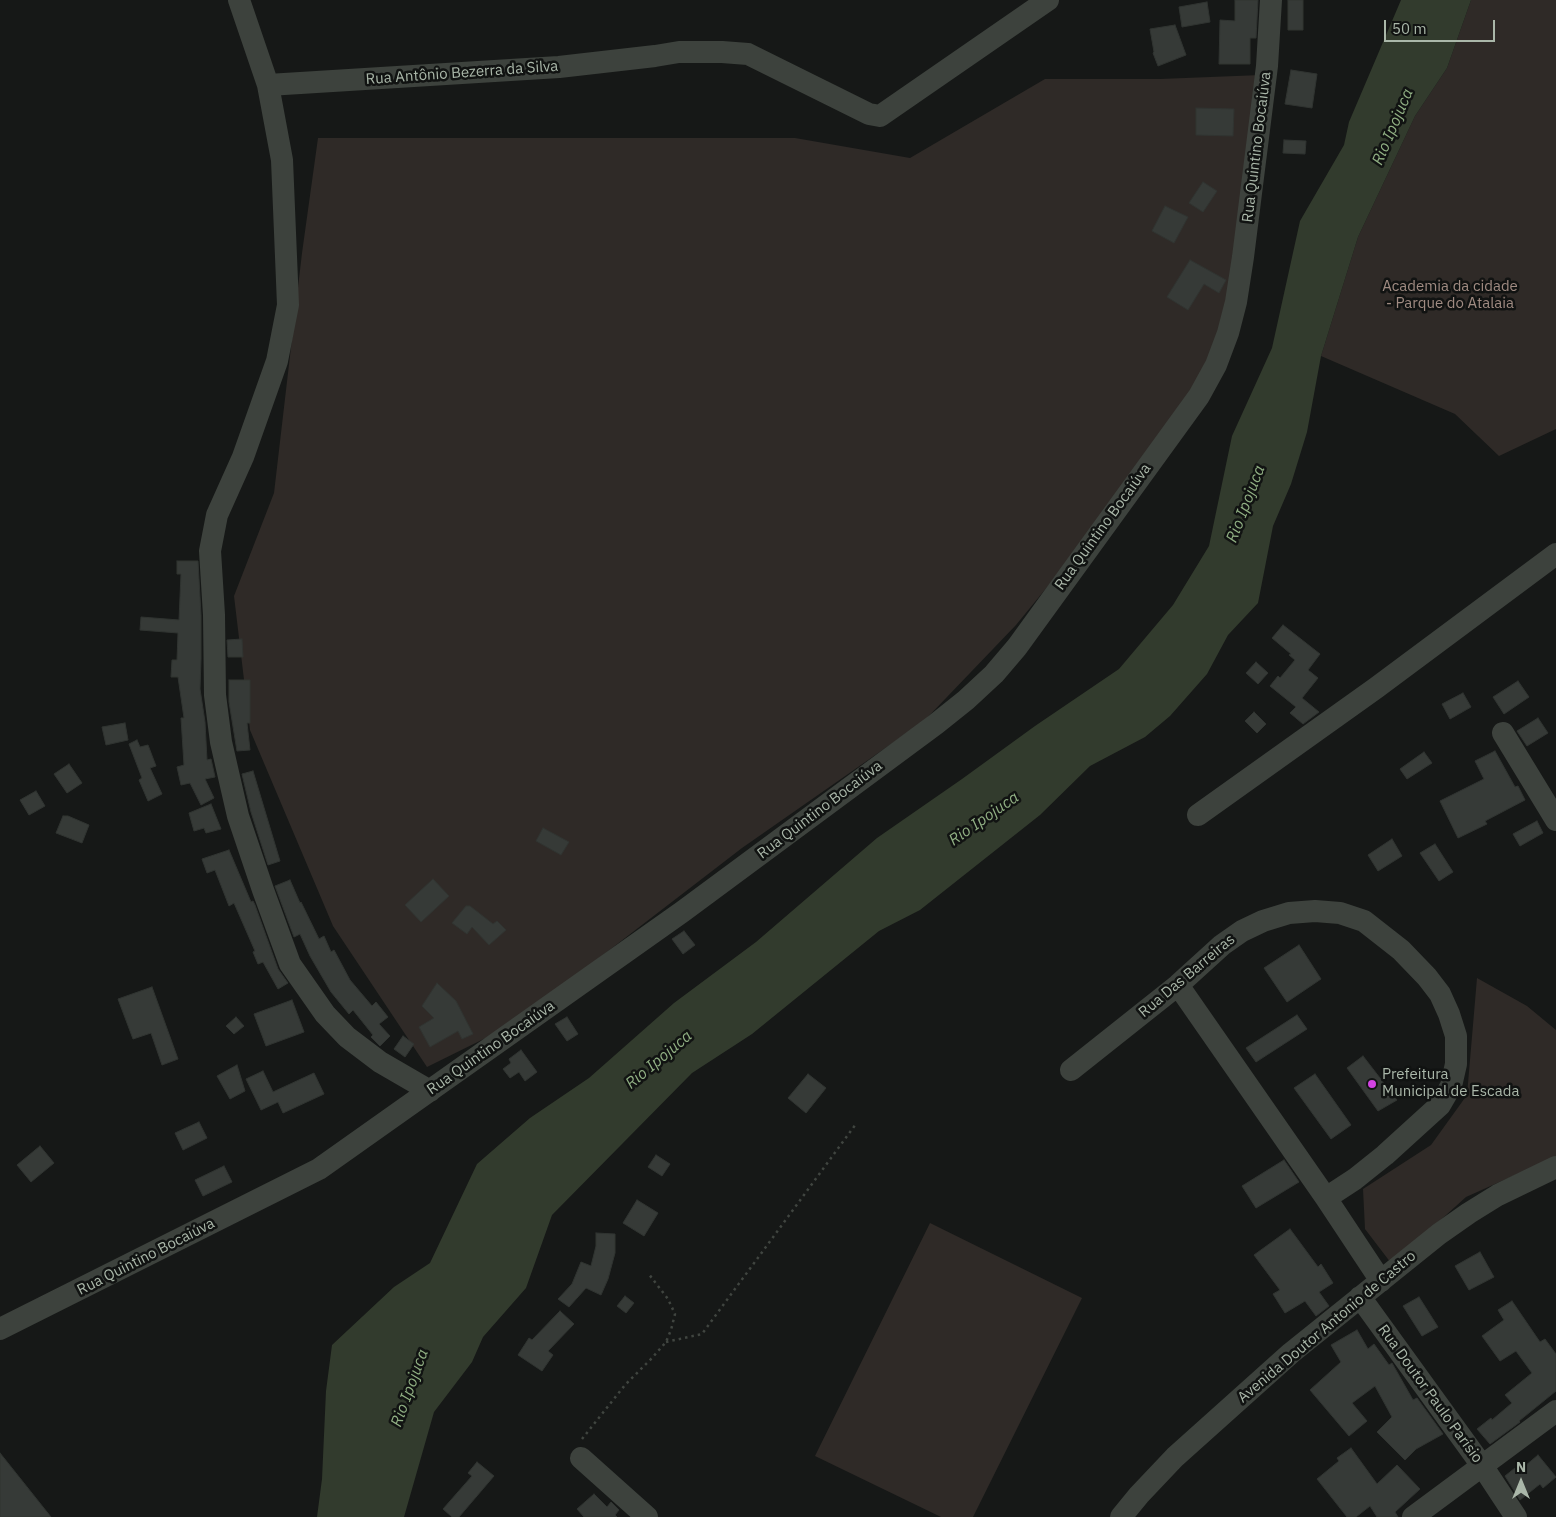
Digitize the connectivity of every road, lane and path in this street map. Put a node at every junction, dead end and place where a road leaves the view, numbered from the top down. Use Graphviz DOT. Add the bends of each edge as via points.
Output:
graph roads {
  1 [pos="239,0"];
  2 [pos="1048,0"];
  3 [pos="1271,0"];
  4 [pos="268,85"];
  5 [pos="1556,554"];
  6 [pos="1503,733"];
  7 [pos="1198,815"];
  8 [pos="1556,820"];
  9 [pos="1178,985"];
  10 [pos="1071,1070"];
  11 [pos="430,1091"];
  12 [pos="856,1124"];
  13 [pos="1556,1167"];
  14 [pos="1326,1198"];
  15 [pos="648,1273"];
  16 [pos="1381,1281"];
  17 [pos="1360,1297"];
  18 [pos="0,1329"];
  19 [pos="666,1342"];
  20 [pos="1556,1411"];
  21 [pos="581,1458"];
  22 [pos="1483,1467"];
  23 [pos="647,1517"];
  24 [pos="1121,1517"];
  25 [pos="1413,1517"];
  26 [pos="1516,1517"];
  1 -- 4 [label="street"];
  2 -- 4 [label="street, Rua Antônio Bezerra da Silva" via="880,116 869,114 748,54 722,52 678,52 559,67"];
  3 -- 11 [label="street, Rua Quintino Bocaiúva" via="1267,66 1243,257 1236,302 1216,365 1199,396 1017,646 994,674 936,724 682,912"];
  4 -- 11 [label="street" via="282,160 288,305 278,361 243,457 217,515 210,551 221,742 238,816 290,964 325,1014 347,1037 380,1062"];
  5 -- 7 [label="street"];
  6 -- 8 [label="street"];
  9 -- 10 [label="street, Rua Das Barreiras"];
  9 -- 14 [label="street"];
  9 -- 14 [label="street, Rua Das Barreiras" via="1242,931 1289,913 1316,911 1340,913 1364,922 1402,950 1440,994 1456,1036 1456,1064 1451,1086 1440,1105 1419,1125 1362,1173"];
  11 -- 18 [label="street, Rua Quintino Bocaiúva" via="320,1169"];
  12 -- 19 [label="path" via="702,1334"];
  13 -- 16 [label="street, Avenida Doutor Antonio de Castro" via="1469,1212"];
  14 -- 16 [label="street"];
  15 -- 19 [label="path" via="675,1314"];
  16 -- 17 [label="street, Avenida Doutor Antonio de Castro"];
  17 -- 22 [label="street, Rua Doutor Paulo Parísio"];
  17 -- 24 [label="street, Avenida Doutor Antonio de Castro" via="1291,1353 1175,1457"];
  19 -- 21 [label="path" via="625,1385 578,1444 577,1454"];
  20 -- 22 [label="street"];
  21 -- 23 [label="street"];
  22 -- 25 [label="street"];
  22 -- 26 [label="street, Rua Doutor Paulo Parísio"];
}
